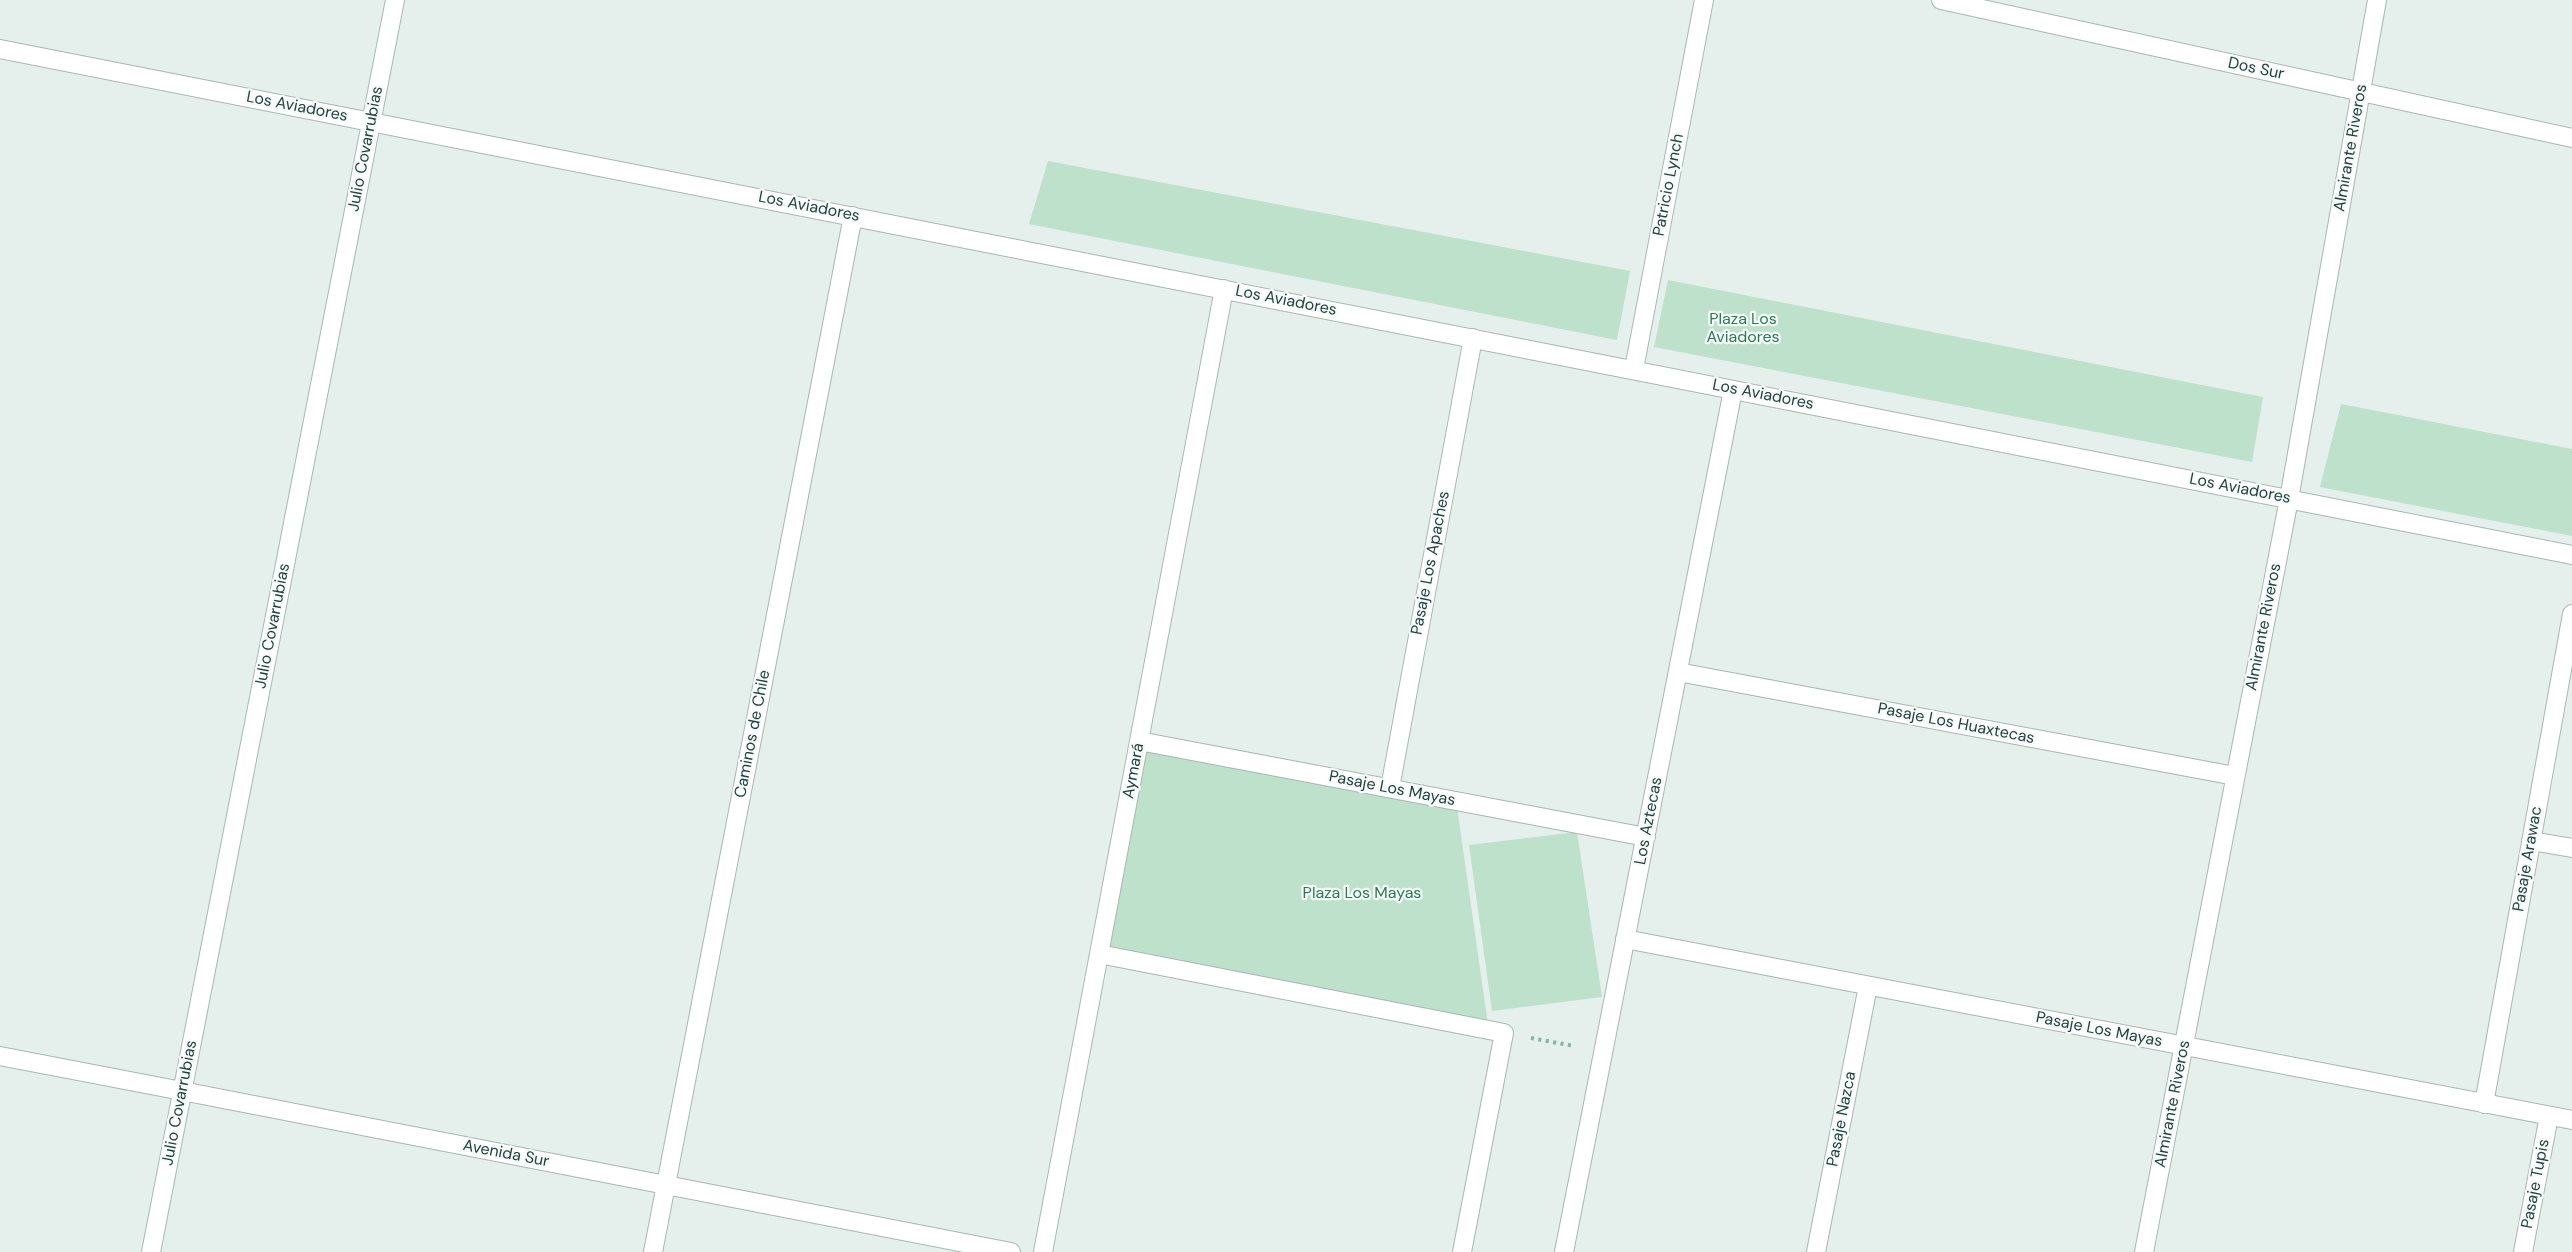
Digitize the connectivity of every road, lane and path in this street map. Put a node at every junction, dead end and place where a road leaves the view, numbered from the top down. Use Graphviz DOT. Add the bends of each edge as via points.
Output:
graph roads {
  1 [pos="395,0"];
  2 [pos="1704,0"];
  3 [pos="1941,0"];
  4 [pos="2378,0"];
  5 [pos="0,49"];
  6 [pos="2361,92"];
  7 [pos="371,121"];
  8 [pos="2572,138"];
  9 [pos="854,216"];
  10 [pos="1224,289"];
  11 [pos="1473,338"];
  12 [pos="1634,369"];
  13 [pos="1733,390"];
  14 [pos="2289,499"];
  15 [pos="2572,555"];
  16 [pos="2572,614"];
  17 [pos="1677,672"];
  18 [pos="1139,741"];
  19 [pos="2235,776"];
  20 [pos="1390,788"];
  21 [pos="1646,837"];
  22 [pos="2531,841"];
  23 [pos="2572,848"];
  24 [pos="1625,939"];
  25 [pos="1099,954"];
  26 [pos="1868,986"];
  27 [pos="1504,1032"];
  28 [pos="2184,1046"];
  29 [pos="1603,1052"];
  30 [pos="0,1056"];
  31 [pos="182,1091"];
  32 [pos="2484,1104"];
  33 [pos="2549,1116"];
  34 [pos="2572,1120"];
  35 [pos="666,1185"];
  36 [pos="151,1252"];
  37 [pos="653,1252"];
  38 [pos="1011,1252"];
  39 [pos="1043,1252"];
  40 [pos="1462,1252"];
  41 [pos="1564,1252"];
  42 [pos="1816,1252"];
  43 [pos="2144,1252"];
  44 [pos="2523,1252"];
  1 -- 7 [label="street, Julio Covarrubias"];
  2 -- 12 [label="street, Patricio Lynch"];
  3 -- 6 [label="street, Dos Sur"];
  4 -- 6 [label="street, Almirante Riveros"];
  5 -- 7 [label="street, Los Aviadores"];
  6 -- 8 [label="street, Dos Sur"];
  6 -- 14 [label="street, Almirante Riveros"];
  7 -- 9 [label="street, Los Aviadores"];
  7 -- 31 [label="street, Julio Covarrubias"];
  9 -- 10 [label="street, Los Aviadores"];
  9 -- 35 [label="street, Caminos de Chile"];
  10 -- 11 [label="street, Los Aviadores"];
  10 -- 18 [label="street, Aymará"];
  11 -- 12 [label="street, Los Aviadores"];
  11 -- 20 [label="street, Pasaje Los Apaches"];
  12 -- 13 [label="street, Los Aviadores"];
  13 -- 14 [label="street, Los Aviadores"];
  13 -- 17 [label="street, Los Aztecas"];
  14 -- 15 [label="street, Los Aviadores"];
  14 -- 19 [label="street, Almirante Riveros"];
  16 -- 22 [label="street, Pasaje Arawac"];
  17 -- 19 [label="street, Pasaje Los Huaxtecas"];
  17 -- 21 [label="street, Los Aztecas"];
  18 -- 20 [label="street, Pasaje Los Mayas"];
  18 -- 25 [label="street, Aymará"];
  19 -- 28 [label="street, Almirante Riveros"];
  20 -- 21 [label="street, Pasaje Los Mayas"];
  21 -- 24 [label="street, Los Aztecas"];
  22 -- 23 [label="street"];
  22 -- 32 [label="street, Pasaje Arawac"];
  24 -- 26 [label="street, Pasaje Los Mayas"];
  24 -- 29 [label="street, Los Aztecas"];
  25 -- 27 [label="street"];
  25 -- 39 [label="street, Aymará"];
  26 -- 28 [label="street, Pasaje Los Mayas"];
  26 -- 42 [label="street, Pasaje Nazca"];
  27 -- 29 [label="path"];
  27 -- 40 [label="street"];
  28 -- 32 [label="street, Pasaje Los Mayas"];
  28 -- 43 [label="street, Almirante Riveros"];
  29 -- 41 [label="street, Los Aztecas"];
  30 -- 31 [label="street, Avenida Sur"];
  31 -- 35 [label="street, Avenida Sur"];
  31 -- 36 [label="street, Julio Covarrubias"];
  32 -- 33 [label="street, Pasaje Los Mayas"];
  33 -- 34 [label="street, Pasaje Los Mayas"];
  33 -- 44 [label="street, Pasaje Tupis"];
  35 -- 37 [label="street, Caminos de Chile"];
  35 -- 38 [label="street, Avenida Sur"];
}
